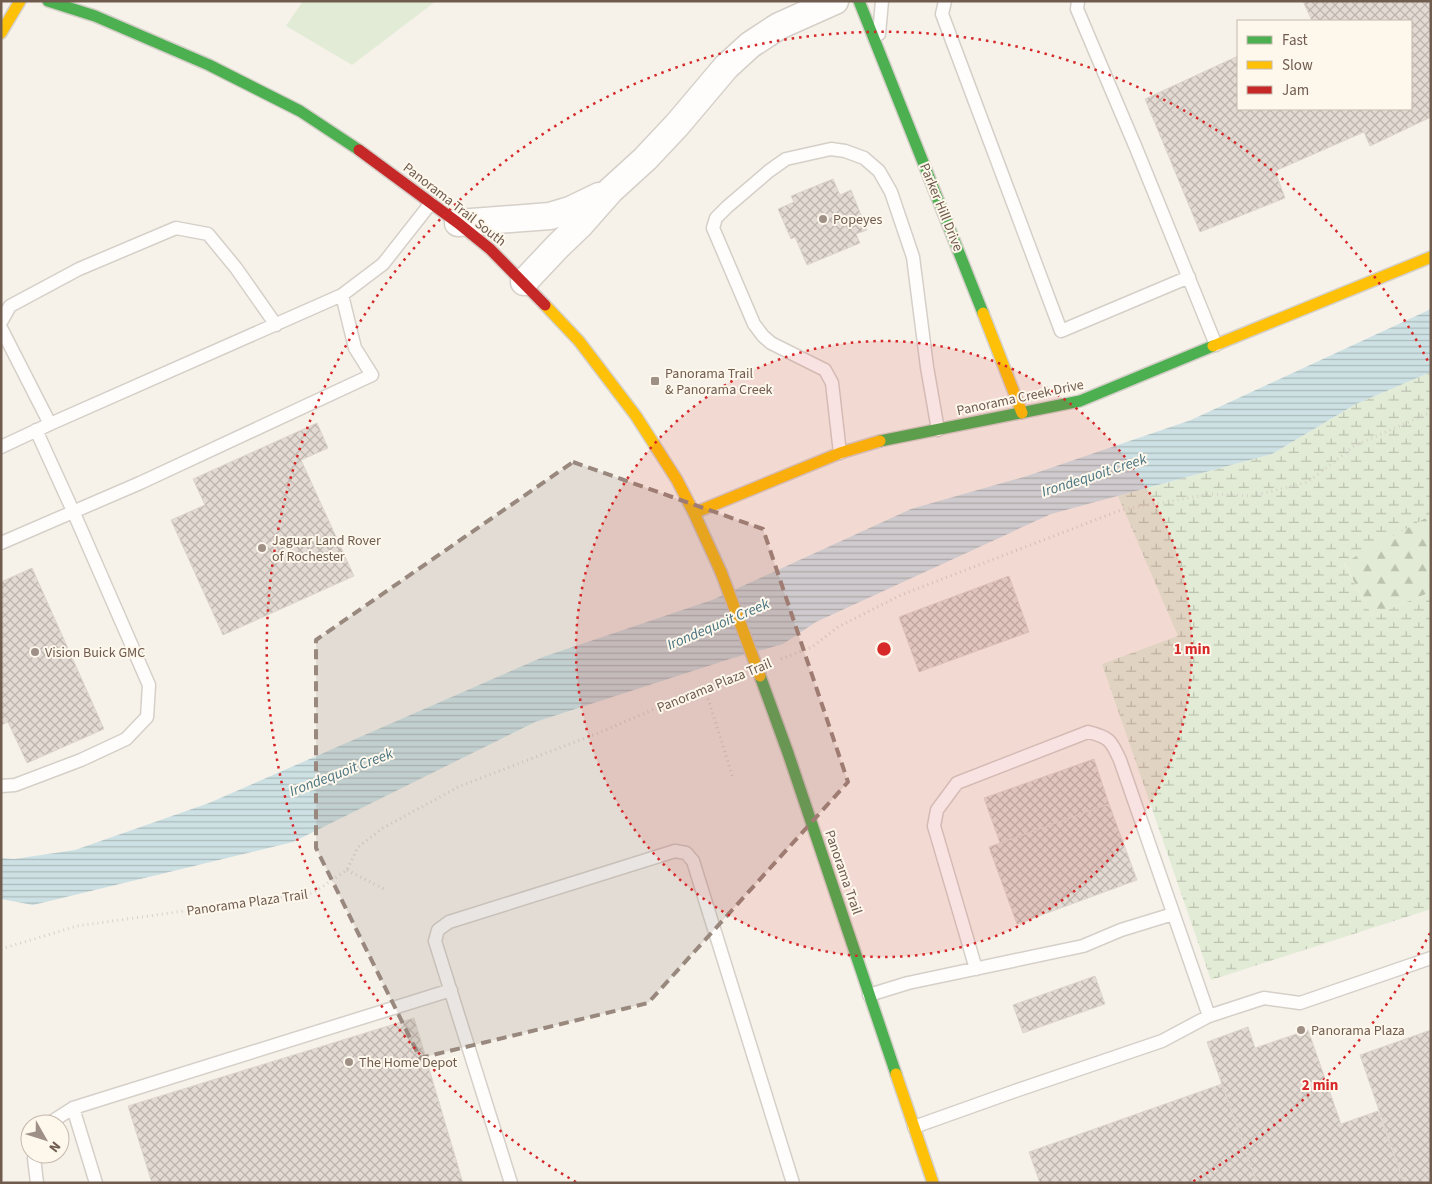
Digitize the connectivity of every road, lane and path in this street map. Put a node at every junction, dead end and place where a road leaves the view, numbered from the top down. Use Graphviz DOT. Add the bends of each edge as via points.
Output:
graph roads {
  1 [pos="20,1"];
  2 [pos="48,1"];
  3 [pos="835,1"];
  4 [pos="859,1"];
  5 [pos="882,1"];
  6 [pos="945,1"];
  7 [pos="1078,1"];
  8 [pos="1,33"];
  9 [pos="877,47"];
  10 [pos="611,190"];
  11 [pos="431,203"];
  12 [pos="458,223"];
  13 [pos="1431,257"];
  14 [pos="1189,277"];
  15 [pos="524,282"];
  16 [pos="342,295"];
  17 [pos="1,322"];
  18 [pos="276,325"];
  19 [pos="1,328"];
  20 [pos="1216,345"];
  21 [pos="1431,412"];
  22 [pos="1022,413"];
  23 [pos="50,424"];
  24 [pos="36,430"];
  25 [pos="938,430"];
  26 [pos="1,447"];
  27 [pos="840,453"];
  28 [pos="73,511"];
  29 [pos="694,513"];
  30 [pos="1,543"];
  31 [pos="720,572"];
  32 [pos="776,661"];
  33 [pos="740,675"];
  34 [pos="705,689"];
  35 [pos="733,778"];
  36 [pos="1,786"];
  37 [pos="347,870"];
  38 [pos="384,889"];
  39 [pos="1173,914"];
  40 [pos="1,950"];
  41 [pos="1431,958"];
  42 [pos="976,969"];
  43 [pos="451,990"];
  44 [pos="869,995"];
  45 [pos="1208,1016"];
  46 [pos="73,1108"];
  47 [pos="64,1114"];
  48 [pos="914,1127"];
  49 [pos="35,1164"];
  50 [pos="37,1183"];
  51 [pos="96,1183"];
  52 [pos="511,1183"];
  53 [pos="792,1183"];
  54 [pos="933,1183"];
  1 -- 8 [label="main road"];
  2 -- 11 [label="main road, Panorama Trail South" via="159,43 300,111 348,141"];
  3 -- 10 [label="street" via="780,26 750,45 726,67 664,139"];
  4 -- 9 [label="main road, Parker Hill Drive"];
  5 -- 9 [label="lane"];
  6 -- 14 [label="lane" via="942,14 1060,331"];
  7 -- 14 [label="lane" via="1077,9"];
  9 -- 22 [label="main road, Parker Hill Drive"];
  10 -- 12 [label="street" via="550,216"];
  10 -- 15 [label="street"];
  11 -- 12 [label="main road, Panorama Trail South"];
  11 -- 16 [label="lane" via="383,264"];
  12 -- 15 [label="main road, Panorama Trail South"];
  13 -- 20 [label="main road, Panorama Creek Drive"];
  14 -- 20 [label="lane"];
  15 -- 29 [label="main road, Panorama Trail South" via="616,389 658,449"];
  16 -- 18 [label="lane"];
  16 -- 28 [label="lane" via="355,348 372,375 140,484"];
  17 -- 18 [label="lane" via="10,306 79,270 176,228 208,234"];
  18 -- 23 [label="lane"];
  19 -- 23 [label="lane"];
  20 -- 22 [label="main road, Panorama Creek Drive" via="1080,401"];
  21 -- 32 [label="path, Panorama Plaza Trail" via="1354,446 1308,482 1252,496 1210,494 1121,510 901,595 838,628 812,647"];
  22 -- 25 [label="main road, Panorama Creek Drive"];
  23 -- 24 [label="lane"];
  24 -- 26 [label="lane"];
  24 -- 28 [label="lane"];
  25 -- 27 [label="main road, Panorama Creek Drive" via="879,441"];
  25 -- 27 [label="lane" via="913,257 891,192 879,171 864,158 845,150 830,149 786,158 727,206 716,218 713,228 754,324 763,336 826,370 832,383"];
  27 -- 29 [label="main road, Panorama Creek Drive"];
  28 -- 30 [label="lane"];
  28 -- 36 [label="lane" via="149,685 147,717 126,739 88,757 15,785"];
  29 -- 31 [label="main road, Panorama Trail South"];
  31 -- 44 [label="main road, Panorama Trail, bridge" via="788,753"];
  33 -- 34 [label="path, Panorama Plaza Trail"];
  34 -- 35 [label="path"];
  34 -- 37 [label="path, Panorama Plaza Trail" via="460,786 383,828 358,847"];
  37 -- 38 [label="path"];
  37 -- 40 [label="path, Panorama Plaza Trail" via="313,893 77,926"];
  39 -- 42 [label="lane" via="1083,946"];
  39 -- 42 [label="lane" via="1113,743 1088,732 957,783 937,810 934,826"];
  39 -- 45 [label="lane"];
  41 -- 45 [label="lane" via="1300,1003 1264,998"];
  42 -- 44 [label="lane"];
  43 -- 46 [label="lane"];
  43 -- 52 [label="lane"];
  43 -- 53 [label="lane" via="436,941 438,930 449,922 675,851 686,853 693,861"];
  44 -- 48 [label="main road, Panorama Trail"];
  45 -- 48 [label="lane" via="1162,1041"];
  46 -- 47 [label="lane"];
  46 -- 51 [label="lane"];
  48 -- 54 [label="main road, Panorama Trail"];
  49 -- 50 [label="lane"];
}
